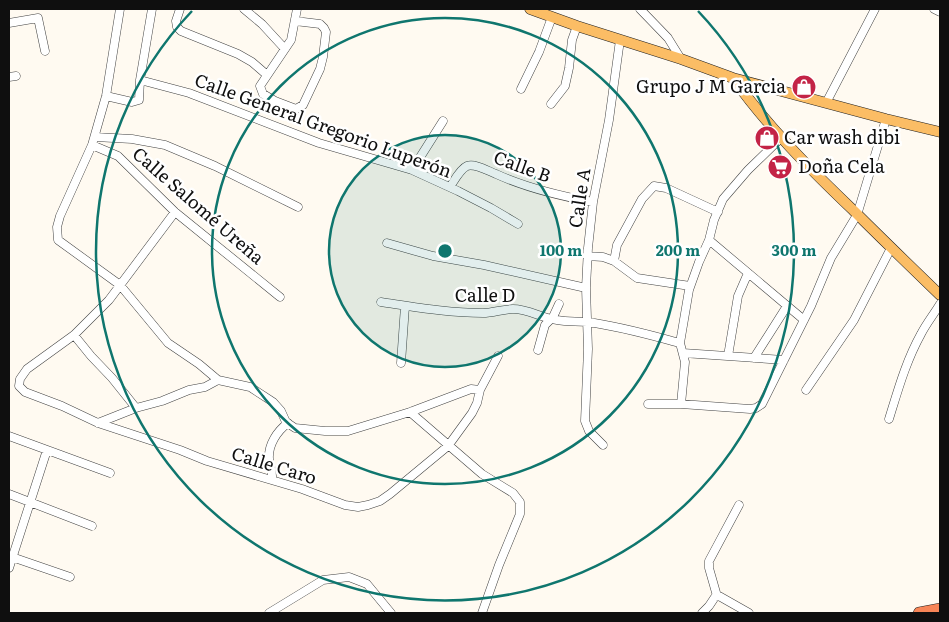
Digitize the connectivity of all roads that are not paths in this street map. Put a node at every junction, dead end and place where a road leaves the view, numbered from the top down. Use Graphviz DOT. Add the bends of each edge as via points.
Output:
graph roads {
  1 [pos="36,9"];
  2 [pos="120,9"];
  3 [pos="152,9"];
  4 [pos="180,9"];
  5 [pos="244,9"];
  6 [pos="297,9"];
  7 [pos="530,9"];
  8 [pos="640,9"];
  9 [pos="875,9"];
  10 [pos="552,17"];
  11 [pos="38,18"];
  12 [pos="295,22"];
  13 [pos="9,23"];
  14 [pos="577,26"];
  15 [pos="620,40"];
  16 [pos="285,49"];
  17 [pos="46,51"];
  18 [pos="681,59"];
  19 [pos="267,75"];
  20 [pos="733,78"];
  21 [pos="140,80"];
  22 [pos="521,89"];
  23 [pos="106,96"];
  24 [pos="826,103"];
  25 [pos="551,104"];
  26 [pos="886,119"];
  27 [pos="443,121"];
  28 [pos="940,132"];
  29 [pos="781,138"];
  30 [pos="93,141"];
  31 [pos="412,170"];
  32 [pos="450,187"];
  33 [pos="593,202"];
  34 [pos="298,207"];
  35 [pos="175,212"];
  36 [pos="718,212"];
  37 [pos="857,215"];
  38 [pos="518,224"];
  39 [pos="709,240"];
  40 [pos="387,243"];
  41 [pos="891,248"];
  42 [pos="587,256"];
  43 [pos="614,261"];
  44 [pos="748,273"];
  45 [pos="120,285"];
  46 [pos="690,286"];
  47 [pos="586,288"];
  48 [pos="940,295"];
  49 [pos="280,297"];
  50 [pos="381,302"];
  51 [pos="559,304"];
  52 [pos="940,304"];
  53 [pos="405,306"];
  54 [pos="787,306"];
  55 [pos="550,319"];
  56 [pos="804,320"];
  57 [pos="588,322"];
  58 [pos="74,335"];
  59 [pos="680,343"];
  60 [pos="538,350"];
  61 [pos="683,353"];
  62 [pos="498,356"];
  63 [pos="728,356"];
  64 [pos="754,358"];
  65 [pos="784,360"];
  66 [pos="401,363"];
  67 [pos="218,380"];
  68 [pos="480,390"];
  69 [pos="806,390"];
  70 [pos="648,404"];
  71 [pos="681,404"];
  72 [pos="136,408"];
  73 [pos="410,412"];
  74 [pos="889,419"];
  75 [pos="98,423"];
  76 [pos="288,423"];
  77 [pos="9,436"];
  78 [pos="603,445"];
  79 [pos="448,446"];
  80 [pos="47,450"];
  81 [pos="110,473"];
  82 [pos="272,480"];
  83 [pos="9,494"];
  84 [pos="30,503"];
  85 [pos="739,505"];
  86 [pos="92,526"];
  87 [pos="11,557"];
  88 [pos="9,568"];
  89 [pos="70,577"];
  90 [pos="717,596"];
  91 [pos="940,609"];
  92 [pos="270,613"];
  93 [pos="391,613"];
  94 [pos="482,613"];
  95 [pos="702,613"];
  96 [pos="749,613"];
  97 [pos="919,613"];
  1 -- 11 [label="street"];
  2 -- 23 [label="street"];
  3 -- 21 [label="street"];
  4 -- 19 [label="street" via="176,21 181,31 238,54"];
  5 -- 16 [label="street"];
  6 -- 12 [label="street"];
  7 -- 10 [label="main road"];
  8 -- 18 [label="street" via="668,38"];
  9 -- 24 [label="street"];
  10 -- 14 [label="main road"];
  10 -- 22 [label="street"];
  11 -- 13 [label="street"];
  11 -- 17 [label="street"];
  12 -- 16 [label="street" via="291,40"];
  12 -- 19 [label="street" via="320,24 326,32 320,69 303,106 296,109 263,94 260,86"];
  14 -- 15 [label="main road"];
  14 -- 25 [label="street" via="565,86"];
  15 -- 18 [label="main road"];
  15 -- 33 [label="street, Calle A"];
  16 -- 19 [label="street"];
  18 -- 20 [label="main road"];
  20 -- 24 [label="main road"];
  20 -- 29 [label="main road"];
  21 -- 23 [label="street" via="139,100 136,102"];
  21 -- 31 [label="street, Calle General Gregorio Luperón" via="190,94 319,143"];
  23 -- 30 [label="street"];
  24 -- 26 [label="main road"];
  26 -- 28 [label="main road"];
  26 -- 37 [label="street"];
  27 -- 31 [label="street"];
  29 -- 36 [label="street" via="723,199"];
  29 -- 37 [label="main road"];
  30 -- 34 [label="street" via="132,139 164,145"];
  30 -- 35 [label="street, Calle Salomé Ureña" via="118,156"];
  30 -- 45 [label="street" via="60,216 58,240"];
  31 -- 32 [label="street, Calle General Gregorio Luperón"];
  32 -- 33 [label="street, Calle B" via="463,169 471,165 527,187"];
  32 -- 38 [label="street, Calle General Gregorio Luperón"];
  33 -- 42 [label="street, Calle A"];
  35 -- 45 [label="street"];
  35 -- 49 [label="street, Calle Salomé Ureña"];
  36 -- 39 [label="street"];
  36 -- 43 [label="street" via="666,188 654,186 642,199 617,245"];
  37 -- 41 [label="main road"];
  37 -- 56 [label="street" via="831,258"];
  39 -- 44 [label="street"];
  39 -- 46 [label="street"];
  40 -- 47 [label="street" via="433,256"];
  41 -- 48 [label="main road"];
  41 -- 69 [label="street" via="854,320"];
  42 -- 43 [label="street"];
  42 -- 47 [label="street, Calle A"];
  43 -- 46 [label="street" via="637,278"];
  44 -- 54 [label="street"];
  44 -- 63 [label="street" via="738,296"];
  45 -- 58 [label="street"];
  45 -- 67 [label="street" via="168,343"];
  46 -- 59 [label="street"];
  47 -- 57 [label="street, Calle A"];
  50 -- 53 [label="street, Calle D"];
  51 -- 55 [label="street"];
  52 -- 74 [label="street" via="909,358"];
  53 -- 55 [label="street, Calle D" via="483,313 519,309"];
  53 -- 66 [label="street"];
  54 -- 56 [label="street"];
  54 -- 64 [label="street"];
  55 -- 57 [label="street, Calle D"];
  55 -- 60 [label="street"];
  56 -- 65 [label="street"];
  57 -- 59 [label="street, Calle D"];
  57 -- 78 [label="street, Calle A" via="585,421 589,431"];
  58 -- 72 [label="street"];
  58 -- 75 [label="street, Calle Caro" via="27,370 19,386 25,392"];
  59 -- 61 [label="street"];
  61 -- 63 [label="street"];
  61 -- 71 [label="street"];
  62 -- 68 [label="street, Calle Caro"];
  63 -- 64 [label="street"];
  64 -- 65 [label="street"];
  65 -- 71 [label="street" via="762,404 756,408"];
  67 -- 72 [label="street"];
  67 -- 76 [label="street" via="250,388 273,402"];
  68 -- 73 [label="street" via="471,389"];
  68 -- 79 [label="street, Calle Caro" via="472,413"];
  70 -- 71 [label="street"];
  72 -- 75 [label="street"];
  73 -- 76 [label="street" via="346,431 297,428"];
  73 -- 79 [label="street"];
  75 -- 82 [label="street, Calle Caro" via="207,462"];
  76 -- 82 [label="street" via="278,432 270,448"];
  77 -- 80 [label="street"];
  79 -- 82 [label="street, Calle Caro" via="380,501 358,507"];
  79 -- 94 [label="street" via="519,500 520,514"];
  80 -- 81 [label="street"];
  80 -- 84 [label="street"];
  83 -- 84 [label="street"];
  84 -- 86 [label="street"];
  84 -- 87 [label="street"];
  85 -- 90 [label="street" via="709,561"];
  87 -- 88 [label="street"];
  87 -- 89 [label="street"];
  90 -- 95 [label="street"];
  90 -- 96 [label="street"];
  91 -- 97 [label="highway"];
  92 -- 93 [label="street" via="323,580 349,577 367,584"];
}
